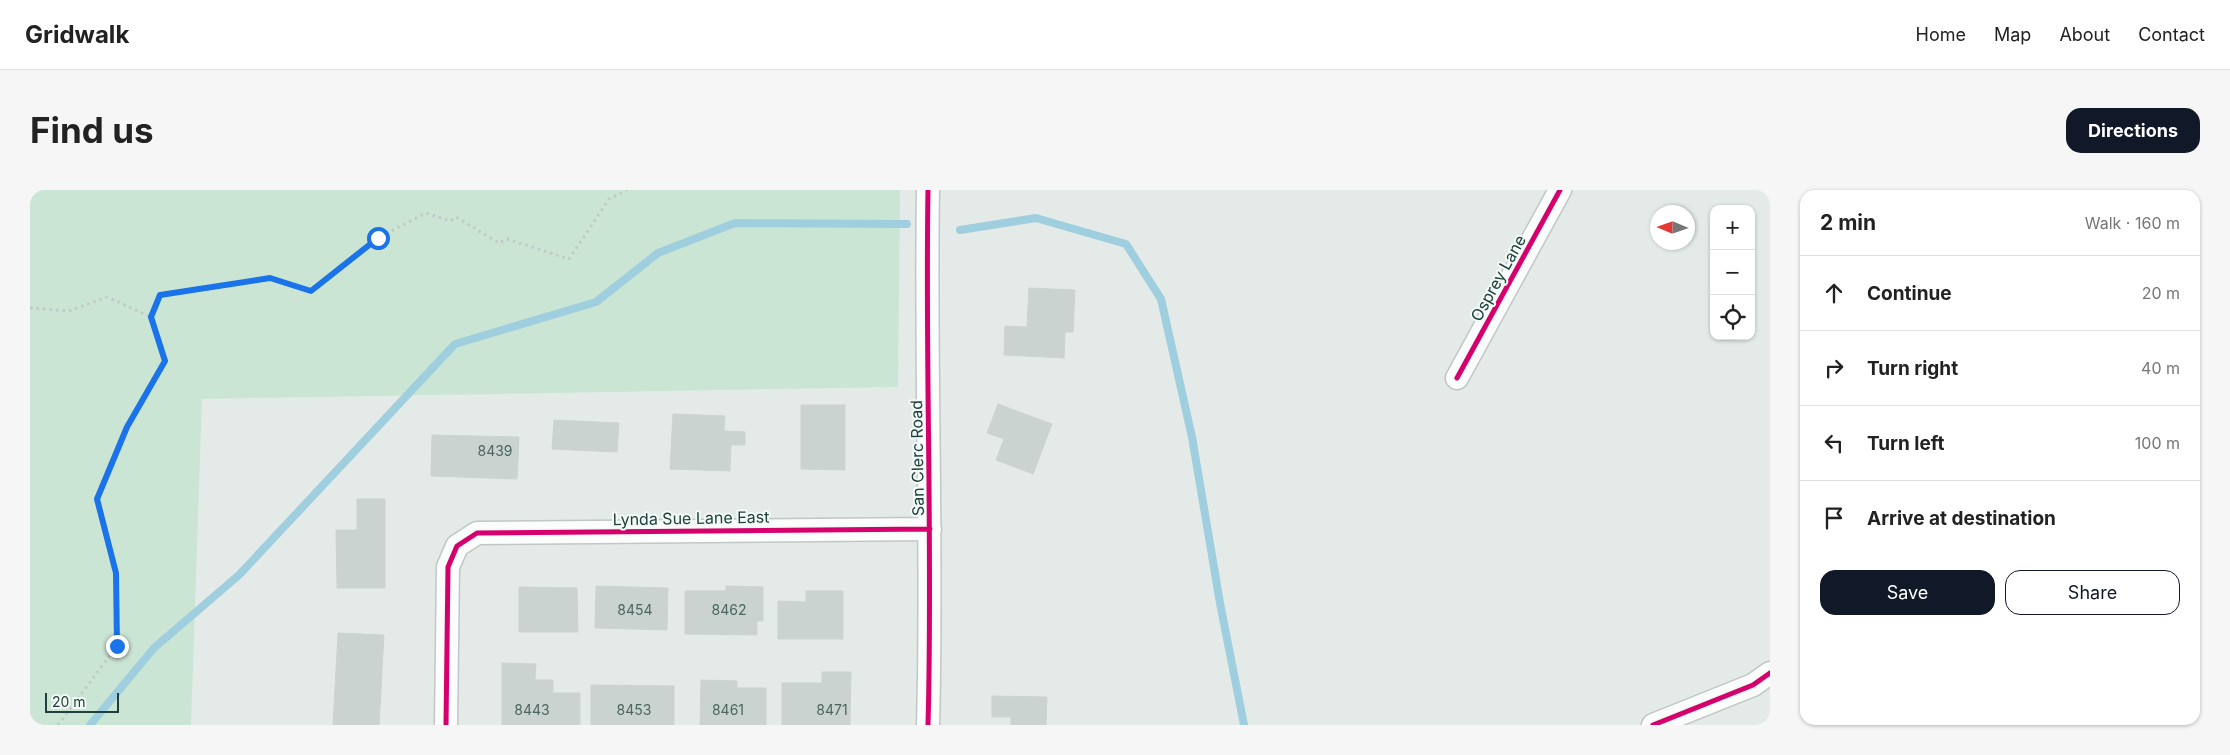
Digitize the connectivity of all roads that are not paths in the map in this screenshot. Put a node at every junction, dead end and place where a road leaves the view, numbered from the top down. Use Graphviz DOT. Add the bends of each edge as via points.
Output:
graph roads {
  1 [pos="928,190"];
  2 [pos="1560,190"];
  3 [pos="1457,378"];
  4 [pos="930,529"];
  5 [pos="1770,673"];
  6 [pos="446,725"];
  7 [pos="928,725"];
  8 [pos="1652,725"];
  1 -- 4 [label="street, San Clerc Road" via="926,287"];
  2 -- 3 [label="street, Osprey Lane"];
  4 -- 6 [label="street, Lynda Sue Lane East" via="477,533 457,546 448,567"];
  4 -- 7 [label="street, San Clerc Road"];
  5 -- 8 [label="street" via="1753,685"];
}
